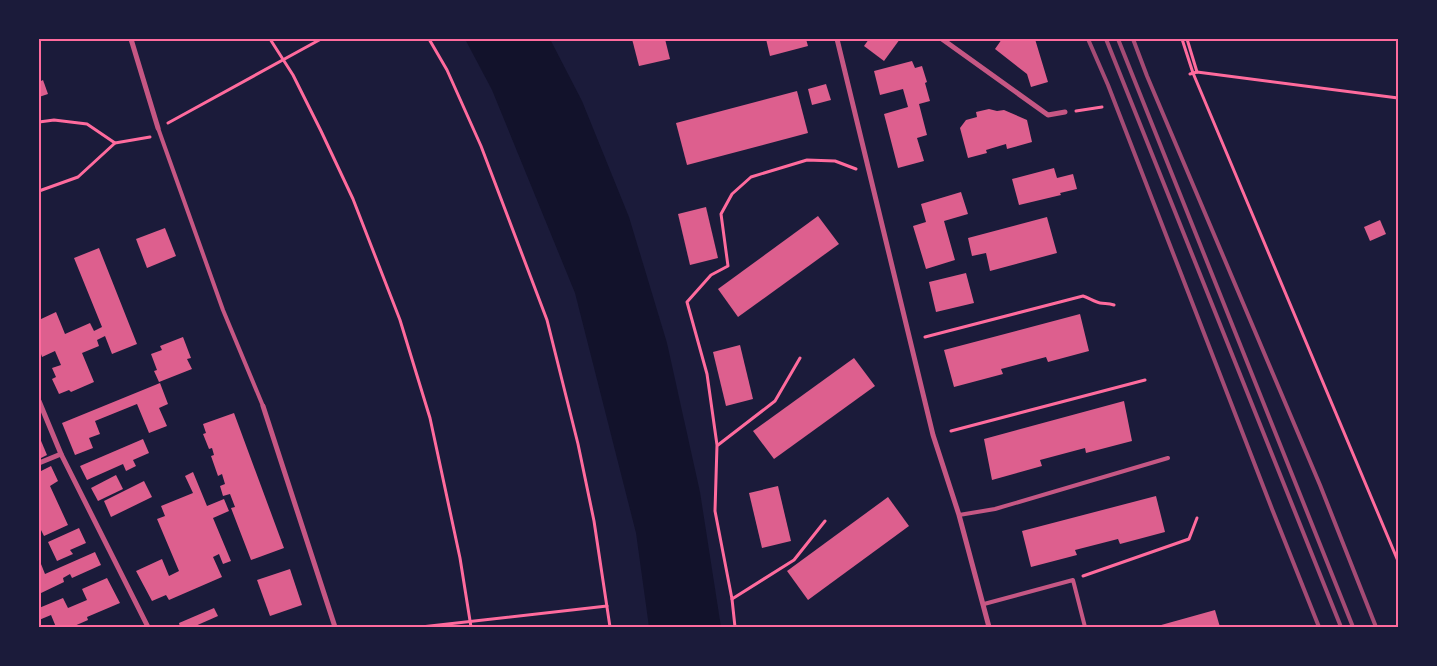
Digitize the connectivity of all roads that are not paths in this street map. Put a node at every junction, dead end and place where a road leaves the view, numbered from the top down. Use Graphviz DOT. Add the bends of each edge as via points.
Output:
graph roads {
  1 [pos="131,39"];
  2 [pos="836,39"];
  3 [pos="942,39"];
  4 [pos="1065,112"];
  5 [pos="158,128"];
  6 [pos="39,401"];
  7 [pos="263,406"];
  8 [pos="61,454"];
  9 [pos="1168,458"];
  10 [pos="39,463"];
  11 [pos="959,515"];
  12 [pos="984,604"];
  13 [pos="148,627"];
  14 [pos="335,627"];
  15 [pos="989,627"];
  16 [pos="1085,627"];
  1 -- 5 [label="street"];
  2 -- 11 [label="street" via="933,435"];
  3 -- 4 [label="street" via="1048,115"];
  5 -- 7 [label="lane" via="223,310"];
  6 -- 8 [label="street"];
  7 -- 14 [label="street"];
  8 -- 10 [label="street"];
  8 -- 13 [label="street"];
  9 -- 11 [label="lane" via="996,509"];
  11 -- 12 [label="street"];
  12 -- 15 [label="street"];
  12 -- 16 [label="lane" via="1073,580"];
}
